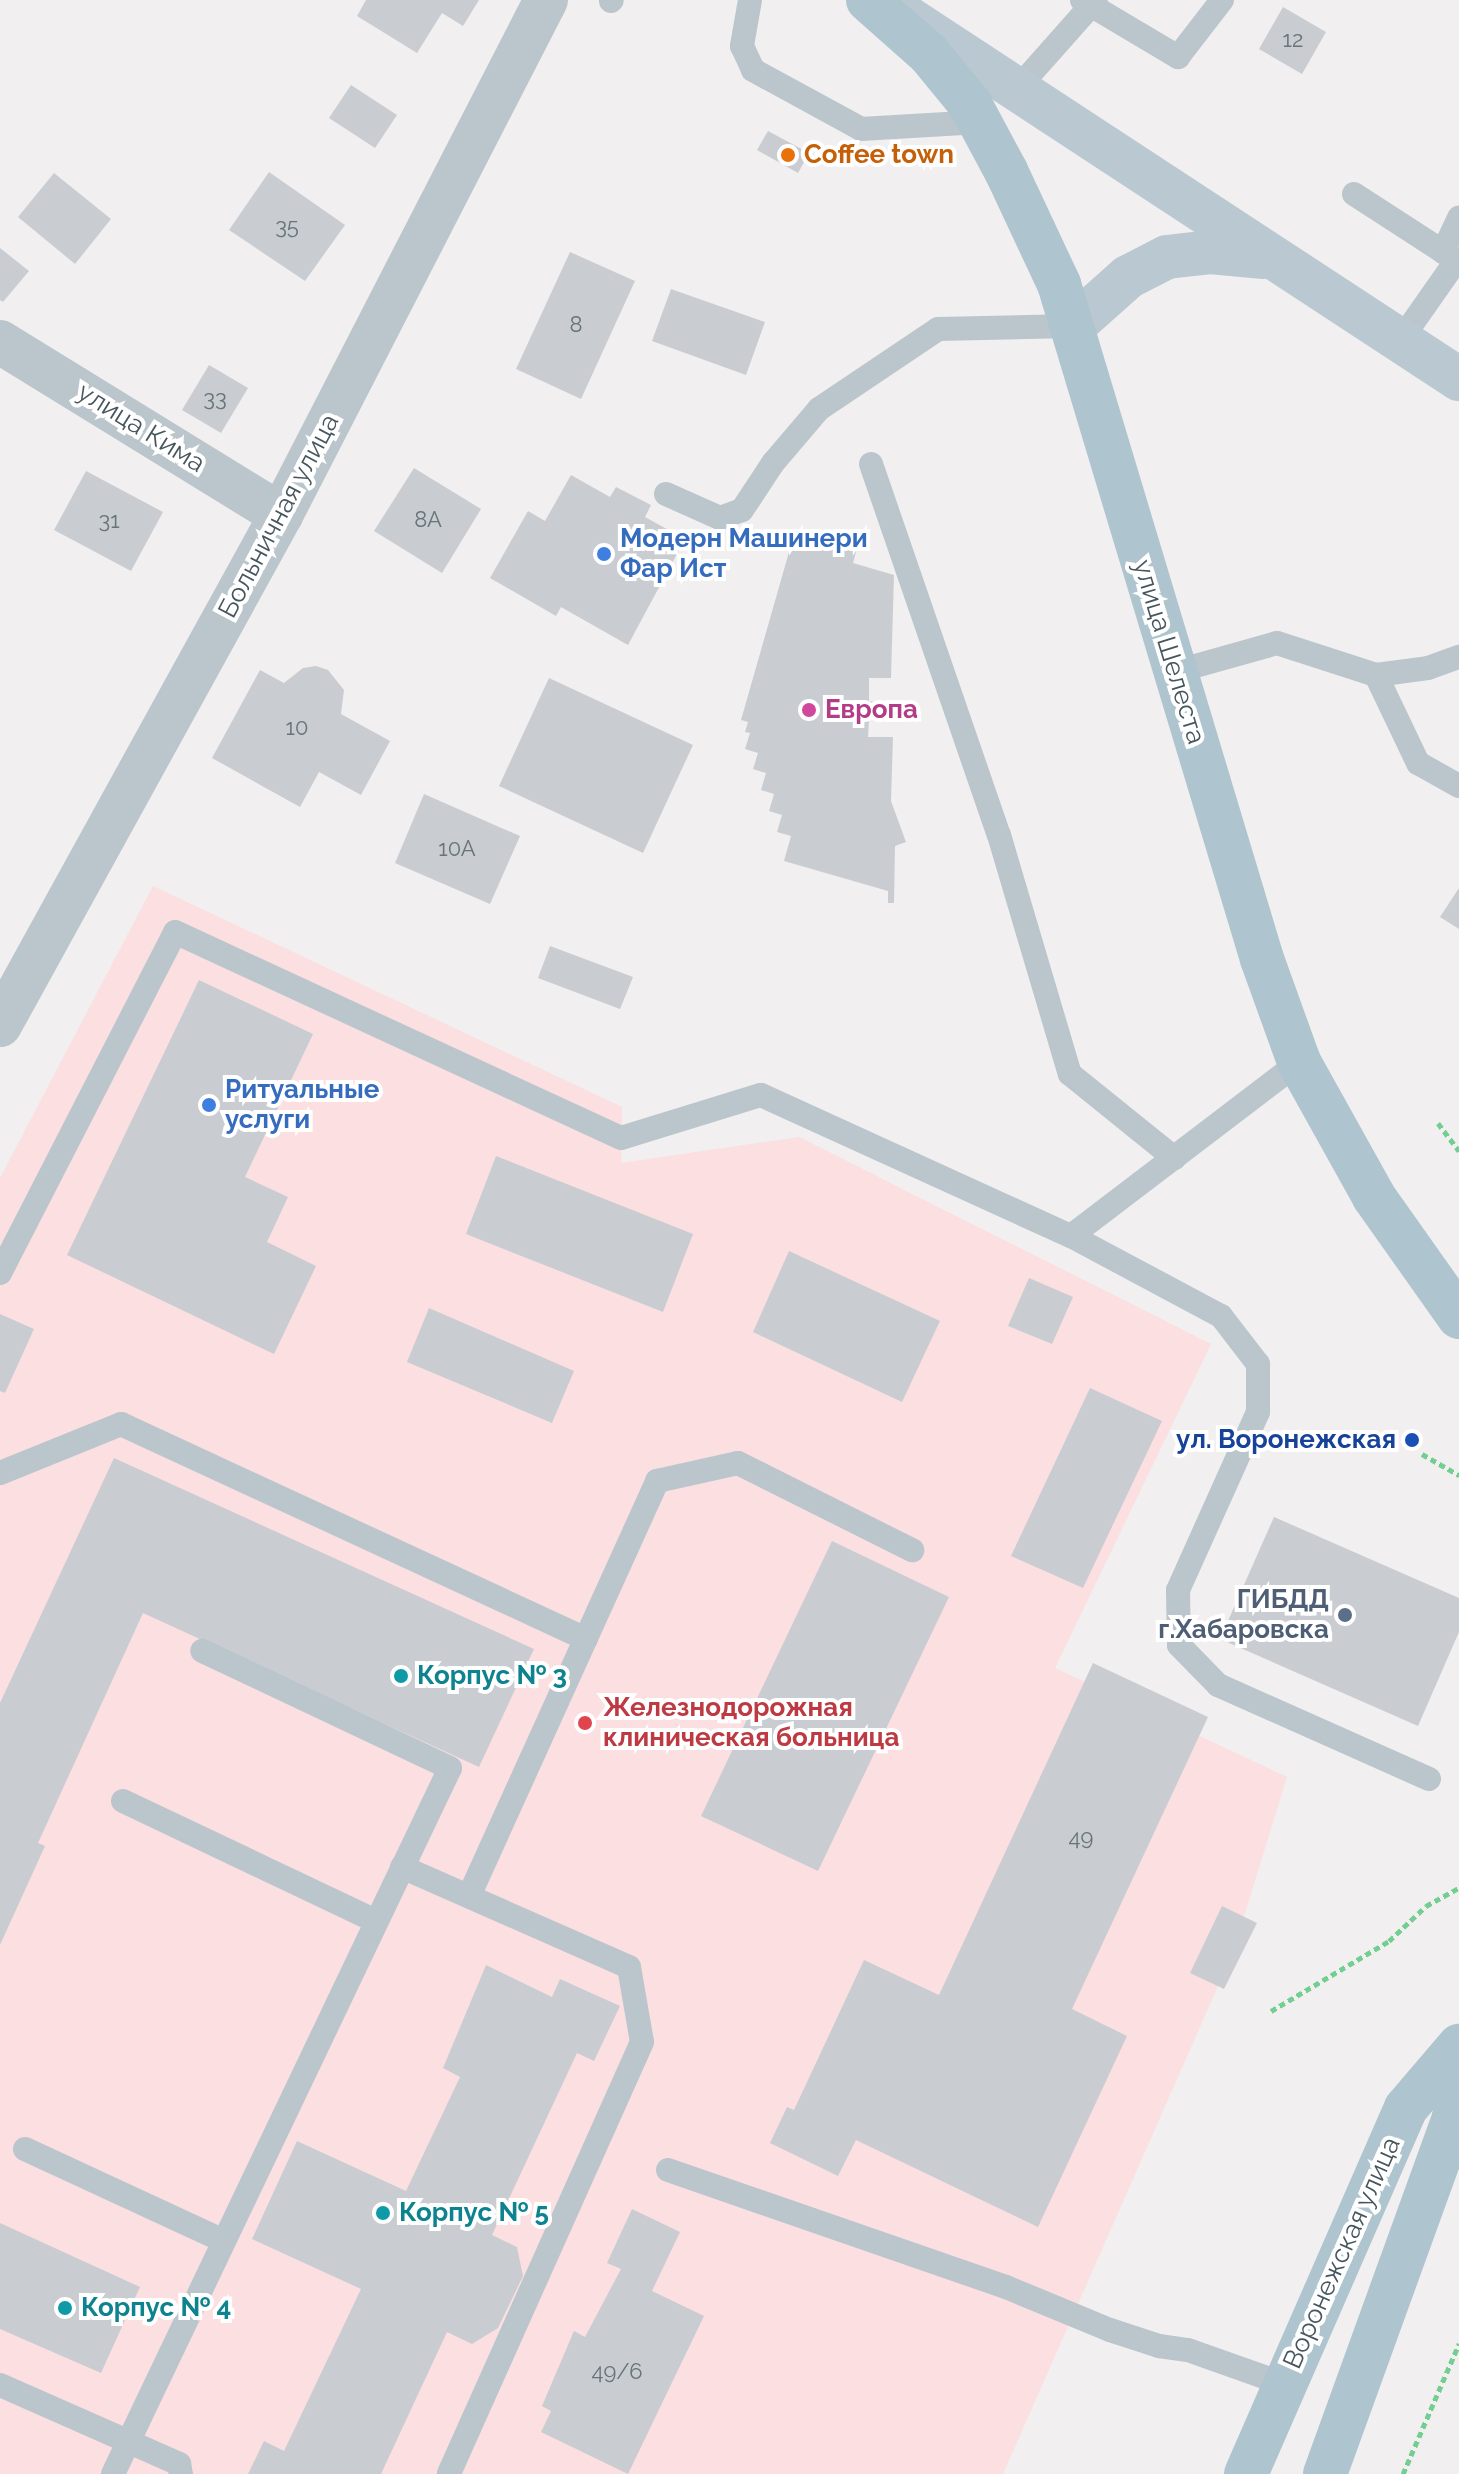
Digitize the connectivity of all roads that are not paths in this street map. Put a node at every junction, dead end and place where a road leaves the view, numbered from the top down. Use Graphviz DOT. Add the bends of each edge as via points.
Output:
graph roads {
  1 [pos="546,0"];
  2 [pos="750,0"];
  3 [pos="868,0"];
  4 [pos="881,0"];
  5 [pos="1222,0"];
  6 [pos="1090,2"];
  7 [pos="1016,90"];
  8 [pos="980,122"];
  9 [pos="1354,194"];
  10 [pos="1459,218"];
  11 [pos="1270,258"];
  12 [pos="1453,258"];
  13 [pos="1073,326"];
  14 [pos="1400,341"];
  15 [pos="0,342"];
  16 [pos="1459,379"];
  17 [pos="871,464"];
  18 [pos="666,494"];
  19 [pos="281,515"];
  20 [pos="1459,657"];
  21 [pos="1174,672"];
  22 [pos="1376,675"];
  23 [pos="1459,786"];
  24 [pos="0,1025"];
  25 [pos="1299,1062"];
  26 [pos="1174,1158"];
  27 [pos="1071,1236"];
  28 [pos="0,1273"];
  29 [pos="1459,1317"];
  30 [pos="0,1473"];
  31 [pos="912,1550"];
  32 [pos="586,1639"];
  33 [pos="202,1651"];
  34 [pos="1429,1779"];
  35 [pos="123,1801"];
  36 [pos="402,1867"];
  37 [pos="469,1896"];
  38 [pos="376,1921"];
  39 [pos="1459,2046"];
  40 [pos="1459,2076"];
  41 [pos="25,2149"];
  42 [pos="668,2170"];
  43 [pos="222,2240"];
  44 [pos="1284,2384"];
  45 [pos="0,2385"];
  46 [pos="127,2442"];
  47 [pos="113,2474"];
  48 [pos="181,2474"];
  49 [pos="449,2474"];
  50 [pos="1246,2474"];
  51 [pos="1325,2474"];
  1 -- 19 [label="street, Больничная улица"];
  2 -- 8 [label="lane" via="742,46 753,70 861,129"];
  3 -- 8 [label="main road, улица Шелеста" via="929,54"];
  4 -- 7 [label="main road"];
  5 -- 6 [label="lane" via="1178,57"];
  6 -- 7 [label="lane"];
  7 -- 11 [label="main road"];
  8 -- 13 [label="main road, улица Шелеста" via="1059,284"];
  9 -- 12 [label="lane"];
  10 -- 12 [label="lane"];
  11 -- 13 [label="main road" via="1210,252 1167,257 1128,277"];
  11 -- 14 [label="main road"];
  12 -- 14 [label="lane"];
  13 -- 18 [label="lane" via="938,329 819,409 742,510 720,518"];
  13 -- 21 [label="main road, улица Шелеста"];
  14 -- 16 [label="main road"];
  15 -- 19 [label="street, улица Кима"];
  17 -- 26 [label="lane" via="999,835 1070,1074"];
  19 -- 24 [label="street, Больничная улица"];
  20 -- 22 [label="lane" via="1428,668"];
  21 -- 22 [label="lane" via="1277,643"];
  21 -- 25 [label="main road, улица Шелеста"];
  22 -- 23 [label="lane" via="1418,763"];
  25 -- 26 [label="lane"];
  25 -- 29 [label="main road, улица Шелеста" via="1374,1197"];
  26 -- 27 [label="lane"];
  27 -- 28 [label="lane" via="761,1095 621,1138 175,932"];
  27 -- 34 [label="lane" via="1221,1316 1258,1364 1258,1412 1178,1590 1179,1645 1218,1685"];
  30 -- 32 [label="lane" via="121,1424"];
  31 -- 32 [label="lane" via="738,1463 657,1481"];
  32 -- 37 [label="lane"];
  33 -- 36 [label="lane" via="450,1768"];
  35 -- 38 [label="lane"];
  36 -- 37 [label="lane"];
  36 -- 38 [label="lane"];
  37 -- 49 [label="lane" via="629,1967 642,2042"];
  38 -- 43 [label="lane"];
  39 -- 44 [label="main road, Воронежская улица" via="1406,2108"];
  40 -- 51 [label="main road, Воронежская улица" via="1454,2118"];
  41 -- 43 [label="lane"];
  42 -- 44 [label="lane" via="1006,2287 1110,2330 1188,2350"];
  43 -- 46 [label="lane"];
  44 -- 50 [label="main road, Воронежская улица"];
  45 -- 46 [label="lane"];
  46 -- 47 [label="lane"];
  46 -- 48 [label="lane" via="179,2464"];
}
